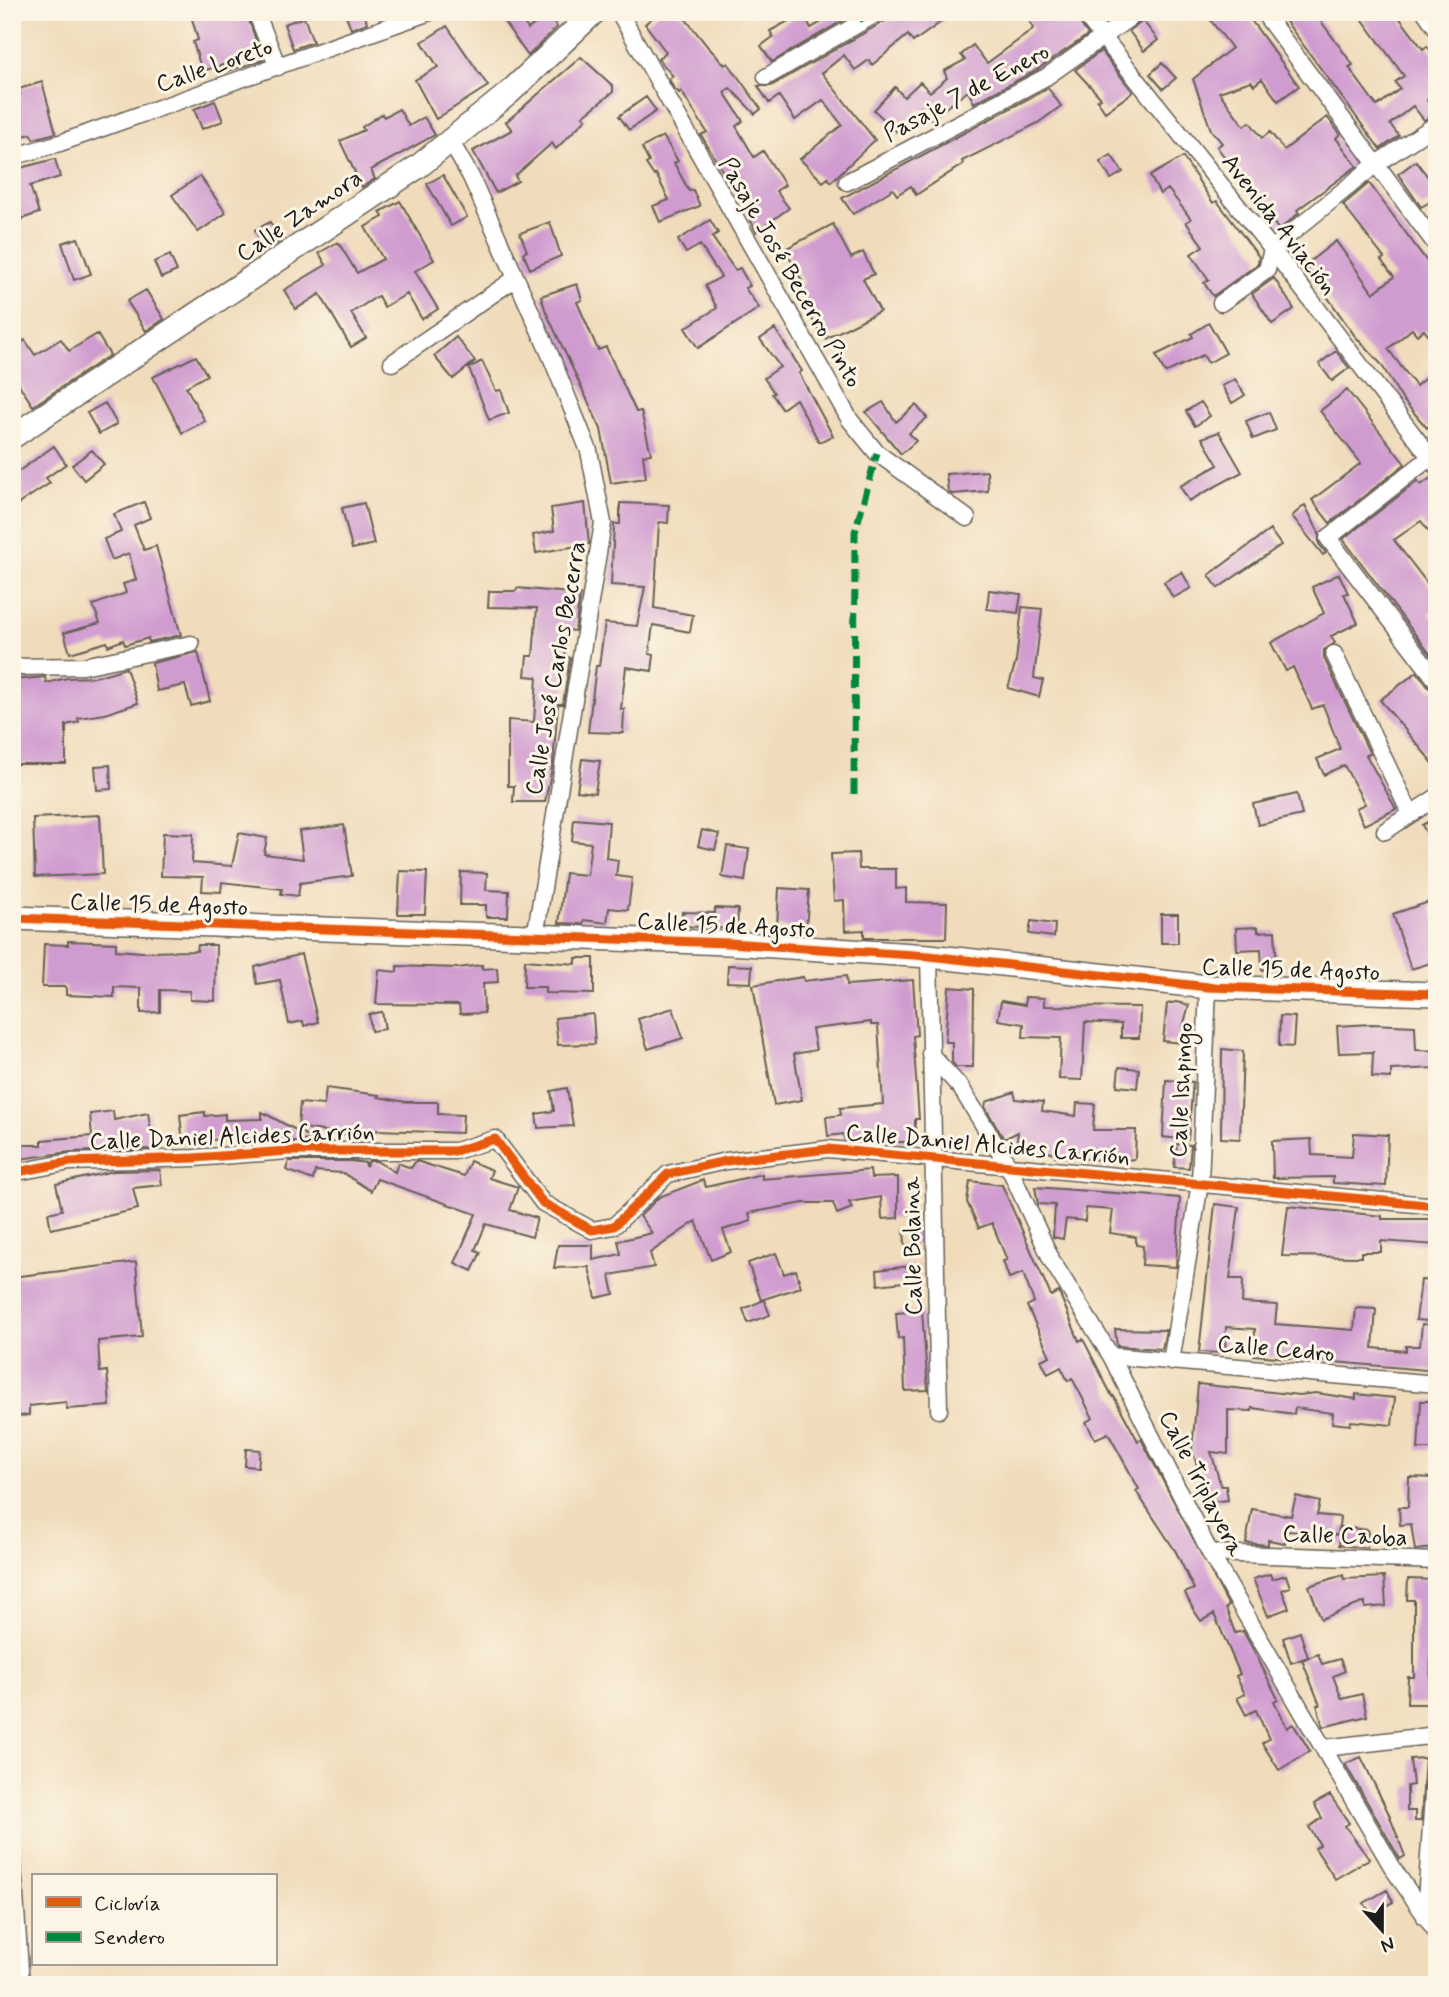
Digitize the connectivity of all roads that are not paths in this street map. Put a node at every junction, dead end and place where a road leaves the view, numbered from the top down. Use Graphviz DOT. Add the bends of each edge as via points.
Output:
graph roads {
  1 [pos="256,12"];
  2 [pos="430,12"];
  3 [pos="594,12"];
  4 [pos="619,12"];
  5 [pos="879,12"];
  6 [pos="1083,12"];
  7 [pos="1138,12"];
  8 [pos="1263,12"];
  9 [pos="1425,12"];
  10 [pos="388,19"];
  11 [pos="1437,29"];
  12 [pos="1103,38"];
  13 [pos="278,67"];
  14 [pos="766,77"];
  15 [pos="1437,124"];
  16 [pos="451,142"];
  17 [pos="12,157"];
  18 [pos="1376,164"];
  19 [pos="847,182"];
  20 [pos="1437,246"];
  21 [pos="1272,249"];
  22 [pos="516,278"];
  23 [pos="1221,303"];
  24 [pos="392,363"];
  25 [pos="12,437"];
  26 [pos="1434,458"];
  27 [pos="967,518"];
  28 [pos="191,644"];
  29 [pos="1334,654"];
  30 [pos="12,667"];
  31 [pos="1437,681"];
  32 [pos="1437,797"];
  33 [pos="1410,813"];
  34 [pos="1385,831"];
  35 [pos="12,918"];
  36 [pos="535,937"];
  37 [pos="929,956"];
  38 [pos="1208,987"];
  39 [pos="1437,994"];
  40 [pos="930,1054"];
  41 [pos="932,1157"];
  42 [pos="1008,1165"];
  43 [pos="12,1173"];
  44 [pos="1200,1183"];
  45 [pos="1437,1206"];
  46 [pos="1111,1356"];
  47 [pos="1171,1362"];
  48 [pos="1437,1384"];
  49 [pos="939,1410"];
  50 [pos="1210,1553"];
  51 [pos="1437,1561"];
  52 [pos="1437,1734"];
  53 [pos="1324,1748"];
  54 [pos="12,1850"];
  55 [pos="1424,1917"];
  56 [pos="1437,1933"];
  57 [pos="21,1985"];
  1 -- 13 [label="street"];
  2 -- 10 [label="street, Calle Loreto"];
  3 -- 16 [label="street, Calle Zamora"];
  4 -- 27 [label="street, Pasaje José Becerro Pinto" via="850,420 877,453"];
  5 -- 14 [label="street"];
  6 -- 12 [label="street, Avenida Aviación"];
  7 -- 12 [label="street, Pasaje 7 de Enero"];
  8 -- 18 [label="street"];
  9 -- 11 [label="street"];
  10 -- 13 [label="street, Calle Loreto"];
  12 -- 19 [label="street, Pasaje 7 de Enero" via="1046,77"];
  12 -- 21 [label="street, Avenida Aviación"];
  13 -- 17 [label="street, Calle Loreto"];
  15 -- 18 [label="street"];
  16 -- 22 [label="street, Calle José Carlos Becerra"];
  16 -- 25 [label="street, Calle Zamora"];
  18 -- 20 [label="street"];
  18 -- 21 [label="street"];
  21 -- 23 [label="street" via="1267,270"];
  21 -- 26 [label="street, Avenida Aviación"];
  22 -- 24 [label="street"];
  22 -- 36 [label="street, Calle José Carlos Becerra" via="589,451 603,523"];
  26 -- 31 [label="street" via="1328,538"];
  28 -- 30 [label="street" via="83,666"];
  29 -- 33 [label="street"];
  32 -- 33 [label="street"];
  33 -- 34 [label="street"];
  35 -- 36 [label="street, Calle 15 de Agosto"];
  36 -- 37 [label="street, Calle 15 de Agosto"];
  37 -- 38 [label="street, Calle 15 de Agosto"];
  37 -- 40 [label="street, Calle Bolaina"];
  38 -- 39 [label="street, Calle 15 de Agosto"];
  38 -- 44 [label="street, Calle Ishpingo"];
  40 -- 41 [label="street, Calle Bolaina"];
  40 -- 42 [label="street, Calle Triplayera" via="961,1088"];
  41 -- 42 [label="street, Calle Daniel Alcides Carrión"];
  41 -- 43 [label="street, Calle Daniel Alcides Carrión" via="828,1149 679,1171 667,1174 614,1226 592,1230 543,1203 495,1139 455,1151 288,1151 70,1162"];
  41 -- 49 [label="street, Calle Bolaina"];
  42 -- 44 [label="street, Calle Daniel Alcides Carrión"];
  42 -- 46 [label="street, Calle Triplayera" via="1052,1261"];
  44 -- 45 [label="street, Calle Daniel Alcides Carrión"];
  44 -- 47 [label="street, Calle Ishpingo"];
  46 -- 47 [label="street, Calle Cedro"];
  46 -- 50 [label="street, Calle Triplayera"];
  47 -- 48 [label="street, Calle Cedro"];
  50 -- 51 [label="street, Calle Caoba"];
  50 -- 53 [label="street, Calle Triplayera"];
  52 -- 53 [label="street"];
  52 -- 55 [label="street"];
  53 -- 55 [label="street, Calle Triplayera"];
  54 -- 57 [label="street"];
  55 -- 56 [label="street, Calle Triplayera"];
}
